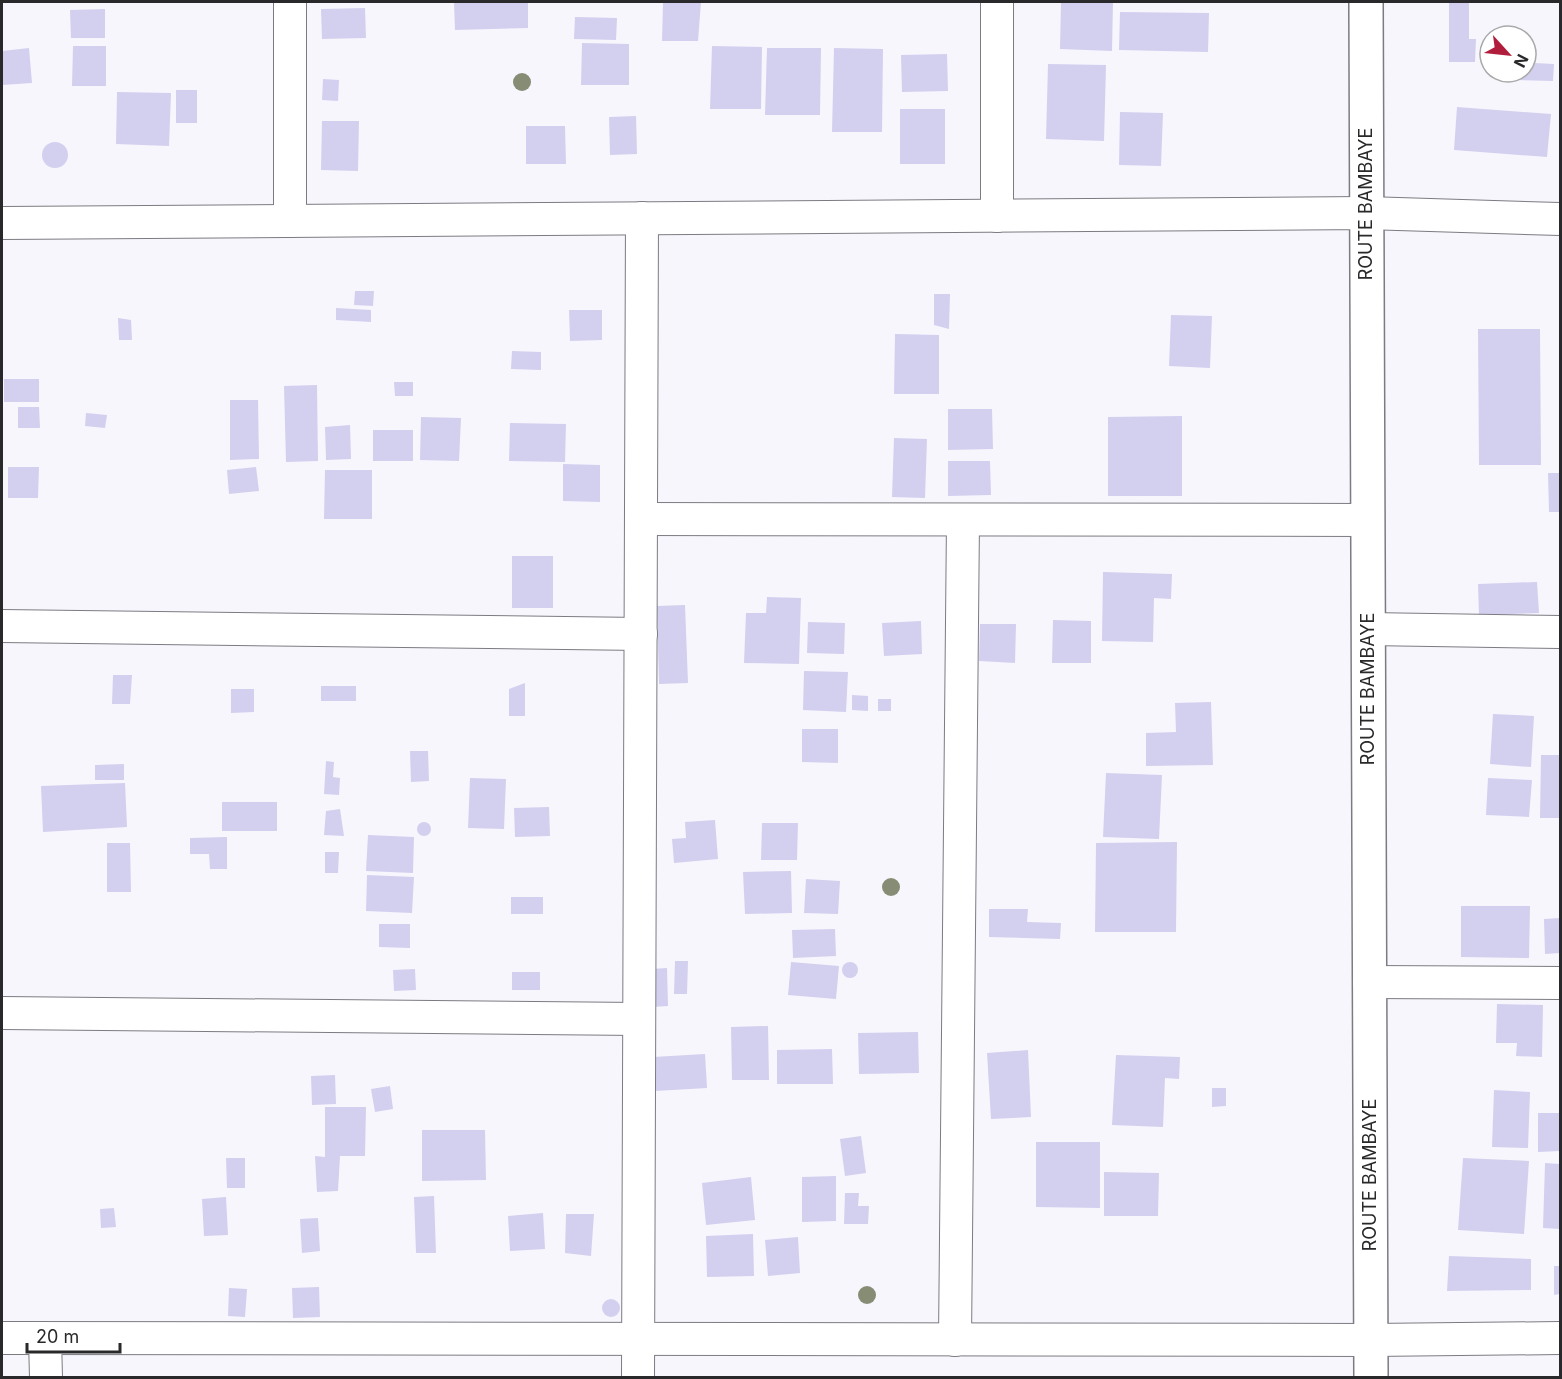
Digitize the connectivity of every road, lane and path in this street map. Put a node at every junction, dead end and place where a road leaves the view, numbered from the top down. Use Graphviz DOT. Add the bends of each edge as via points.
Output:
graph roads {
  1 [pos="290,2"];
  2 [pos="997,2"];
  3 [pos="1366,2"];
  4 [pos="1366,213"];
  5 [pos="996,216"];
  6 [pos="642,218"];
  7 [pos="1560,219"];
  8 [pos="290,221"];
  9 [pos="2,223"];
  10 [pos="641,519"];
  11 [pos="963,520"];
  12 [pos="1368,520"];
  13 [pos="2,626"];
  14 [pos="1368,629"];
  15 [pos="1560,632"];
  16 [pos="641,634"];
  17 [pos="1369,982"];
  18 [pos="1560,983"];
  19 [pos="2,1013"];
  20 [pos="639,1019"];
  21 [pos="2,1338"];
  22 [pos="45,1338"];
  23 [pos="1560,1338"];
  24 [pos="639,1339"];
  25 [pos="955,1340"];
  26 [pos="1371,1340"];
  27 [pos="46,1377"];
  28 [pos="638,1377"];
  29 [pos="1371,1377"];
  1 -- 8 [label="street"];
  2 -- 5 [label="street"];
  3 -- 4 [label="street, ROUTE BAMBAYE"];
  4 -- 5 [label="street"];
  4 -- 7 [label="street"];
  4 -- 12 [label="street, ROUTE BAMBAYE"];
  5 -- 6 [label="street"];
  6 -- 8 [label="street"];
  6 -- 10 [label="street"];
  8 -- 9 [label="street"];
  10 -- 11 [label="street"];
  10 -- 16 [label="street"];
  11 -- 12 [label="street"];
  11 -- 25 [label="street"];
  12 -- 14 [label="street, ROUTE BAMBAYE"];
  13 -- 16 [label="street"];
  14 -- 15 [label="street"];
  14 -- 17 [label="street, ROUTE BAMBAYE"];
  16 -- 20 [label="street"];
  17 -- 18 [label="street"];
  17 -- 26 [label="street, ROUTE BAMBAYE"];
  19 -- 20 [label="street"];
  20 -- 24 [label="street"];
  21 -- 22 [label="street"];
  22 -- 24 [label="street"];
  22 -- 27 [label="street"];
  23 -- 26 [label="street"];
  24 -- 25 [label="street"];
  24 -- 28 [label="street"];
  25 -- 26 [label="street"];
  26 -- 29 [label="street, ROUTE BAMBAYE"];
}
